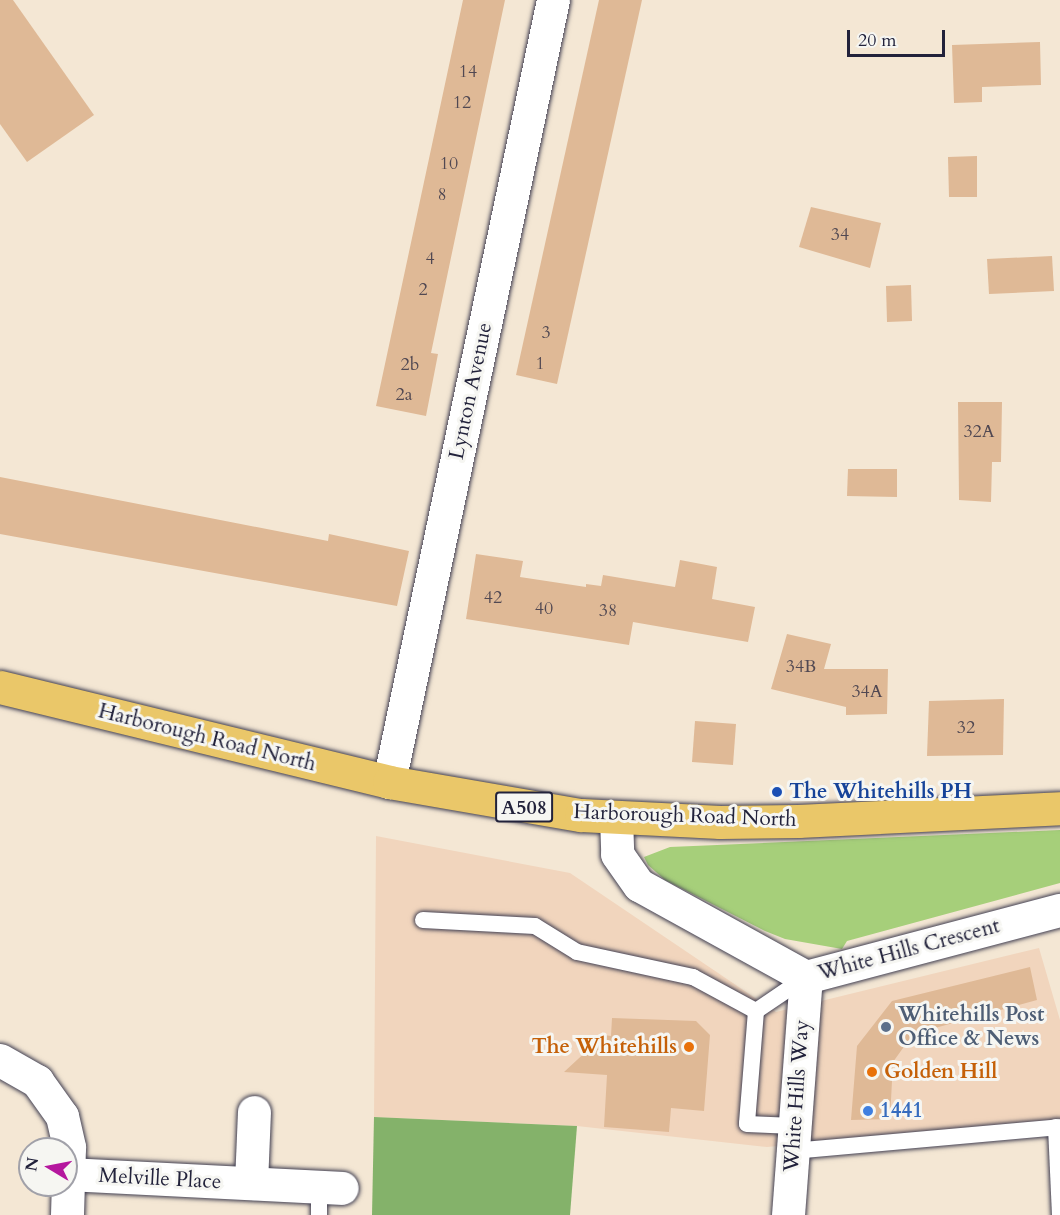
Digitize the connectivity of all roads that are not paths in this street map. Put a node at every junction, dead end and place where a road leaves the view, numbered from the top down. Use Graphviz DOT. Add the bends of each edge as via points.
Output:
graph roads {
  1 [pos="553,0"];
  2 [pos="0,687"];
  3 [pos="389,782"];
  4 [pos="1060,808"];
  5 [pos="616,818"];
  6 [pos="1060,910"];
  7 [pos="423,920"];
  8 [pos="806,976"];
  9 [pos="756,1011"];
  10 [pos="0,1060"];
  11 [pos="254,1112"];
  12 [pos="1058,1127"];
  13 [pos="66,1137"];
  14 [pos="793,1139"];
  15 [pos="78,1174"];
  16 [pos="250,1184"];
  17 [pos="68,1197"];
  18 [pos="327,1197"];
  19 [pos="67,1215"];
  20 [pos="788,1215"];
  21 [pos="1060,1215"];
  1 -- 3 [label="street, Lynton Avenue"];
  2 -- 3 [label="highway, Harborough Road North / A508"];
  3 -- 5 [label="highway, Harborough Road North / A508" via="501,803"];
  4 -- 5 [label="highway, Harborough Road North / A508" via="798,821"];
  5 -- 8 [label="street, White Hills Crescent" via="617,854 639,885"];
  6 -- 8 [label="street, White Hills Crescent"];
  7 -- 9 [label="lane" via="535,926 577,952 693,977"];
  8 -- 9 [label="lane"];
  8 -- 14 [label="street, White Hills Way"];
  9 -- 14 [label="lane" via="747,1124"];
  10 -- 13 [label="street" via="27,1072 48,1091"];
  11 -- 16 [label="street, Melville Place"];
  12 -- 14 [label="lane"];
  12 -- 21 [label="lane"];
  14 -- 20 [label="street, White Hills Way"];
  15 -- 16 [label="street, Melville Place"];
  16 -- 18 [label="street, Melville Place"];
  17 -- 19 [label="street"];
}
